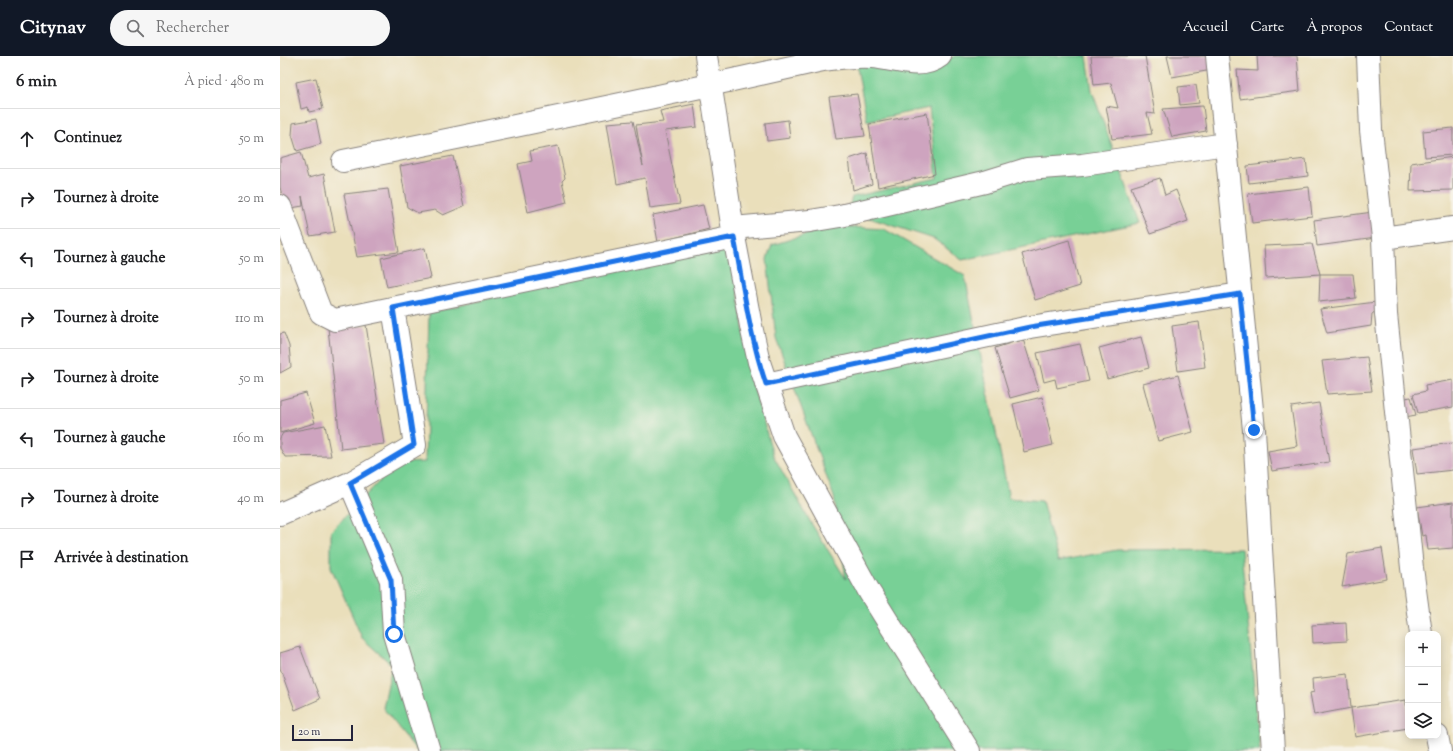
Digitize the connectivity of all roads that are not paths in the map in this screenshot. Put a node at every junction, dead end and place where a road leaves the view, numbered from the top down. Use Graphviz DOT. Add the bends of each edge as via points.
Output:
graph roads {
  1 [pos="706,56"];
  2 [pos="940,56"];
  3 [pos="1217,56"];
  4 [pos="1368,56"];
  5 [pos="710,85"];
  6 [pos="1226,144"];
  7 [pos="343,161"];
  8 [pos="280,206"];
  9 [pos="1453,228"];
  10 [pos="734,233"];
  11 [pos="1383,238"];
  12 [pos="1240,294"];
  13 [pos="393,308"];
  14 [pos="766,384"];
  15 [pos="350,483"];
  16 [pos="280,514"];
  17 [pos="1421,631"];
  18 [pos="1438,739"];
  19 [pos="429,751"];
  20 [pos="969,751"];
  21 [pos="1273,751"];
  22 [pos="1440,751"];
  1 -- 5 [label="street"];
  2 -- 5 [label="street" via="932,62 920,64 871,57 821,60"];
  3 -- 6 [label="street"];
  4 -- 11 [label="street" via="1371,130"];
  5 -- 7 [label="street"];
  5 -- 10 [label="street"];
  6 -- 10 [label="street" via="1082,165 1027,169 985,182 840,216"];
  6 -- 12 [label="street"];
  8 -- 13 [label="street" via="321,313 335,320"];
  9 -- 11 [label="street"];
  10 -- 13 [label="street"];
  10 -- 14 [label="street" via="751,326"];
  11 -- 17 [label="street" via="1386,314"];
  12 -- 14 [label="street" via="1030,327"];
  12 -- 21 [label="street" via="1254,430"];
  13 -- 15 [label="street" via="414,445"];
  14 -- 20 [label="street" via="784,436 834,528 870,593"];
  15 -- 16 [label="street"];
  15 -- 19 [label="street" via="391,580 394,634"];
  18 -- 22 [label="street"];
}
